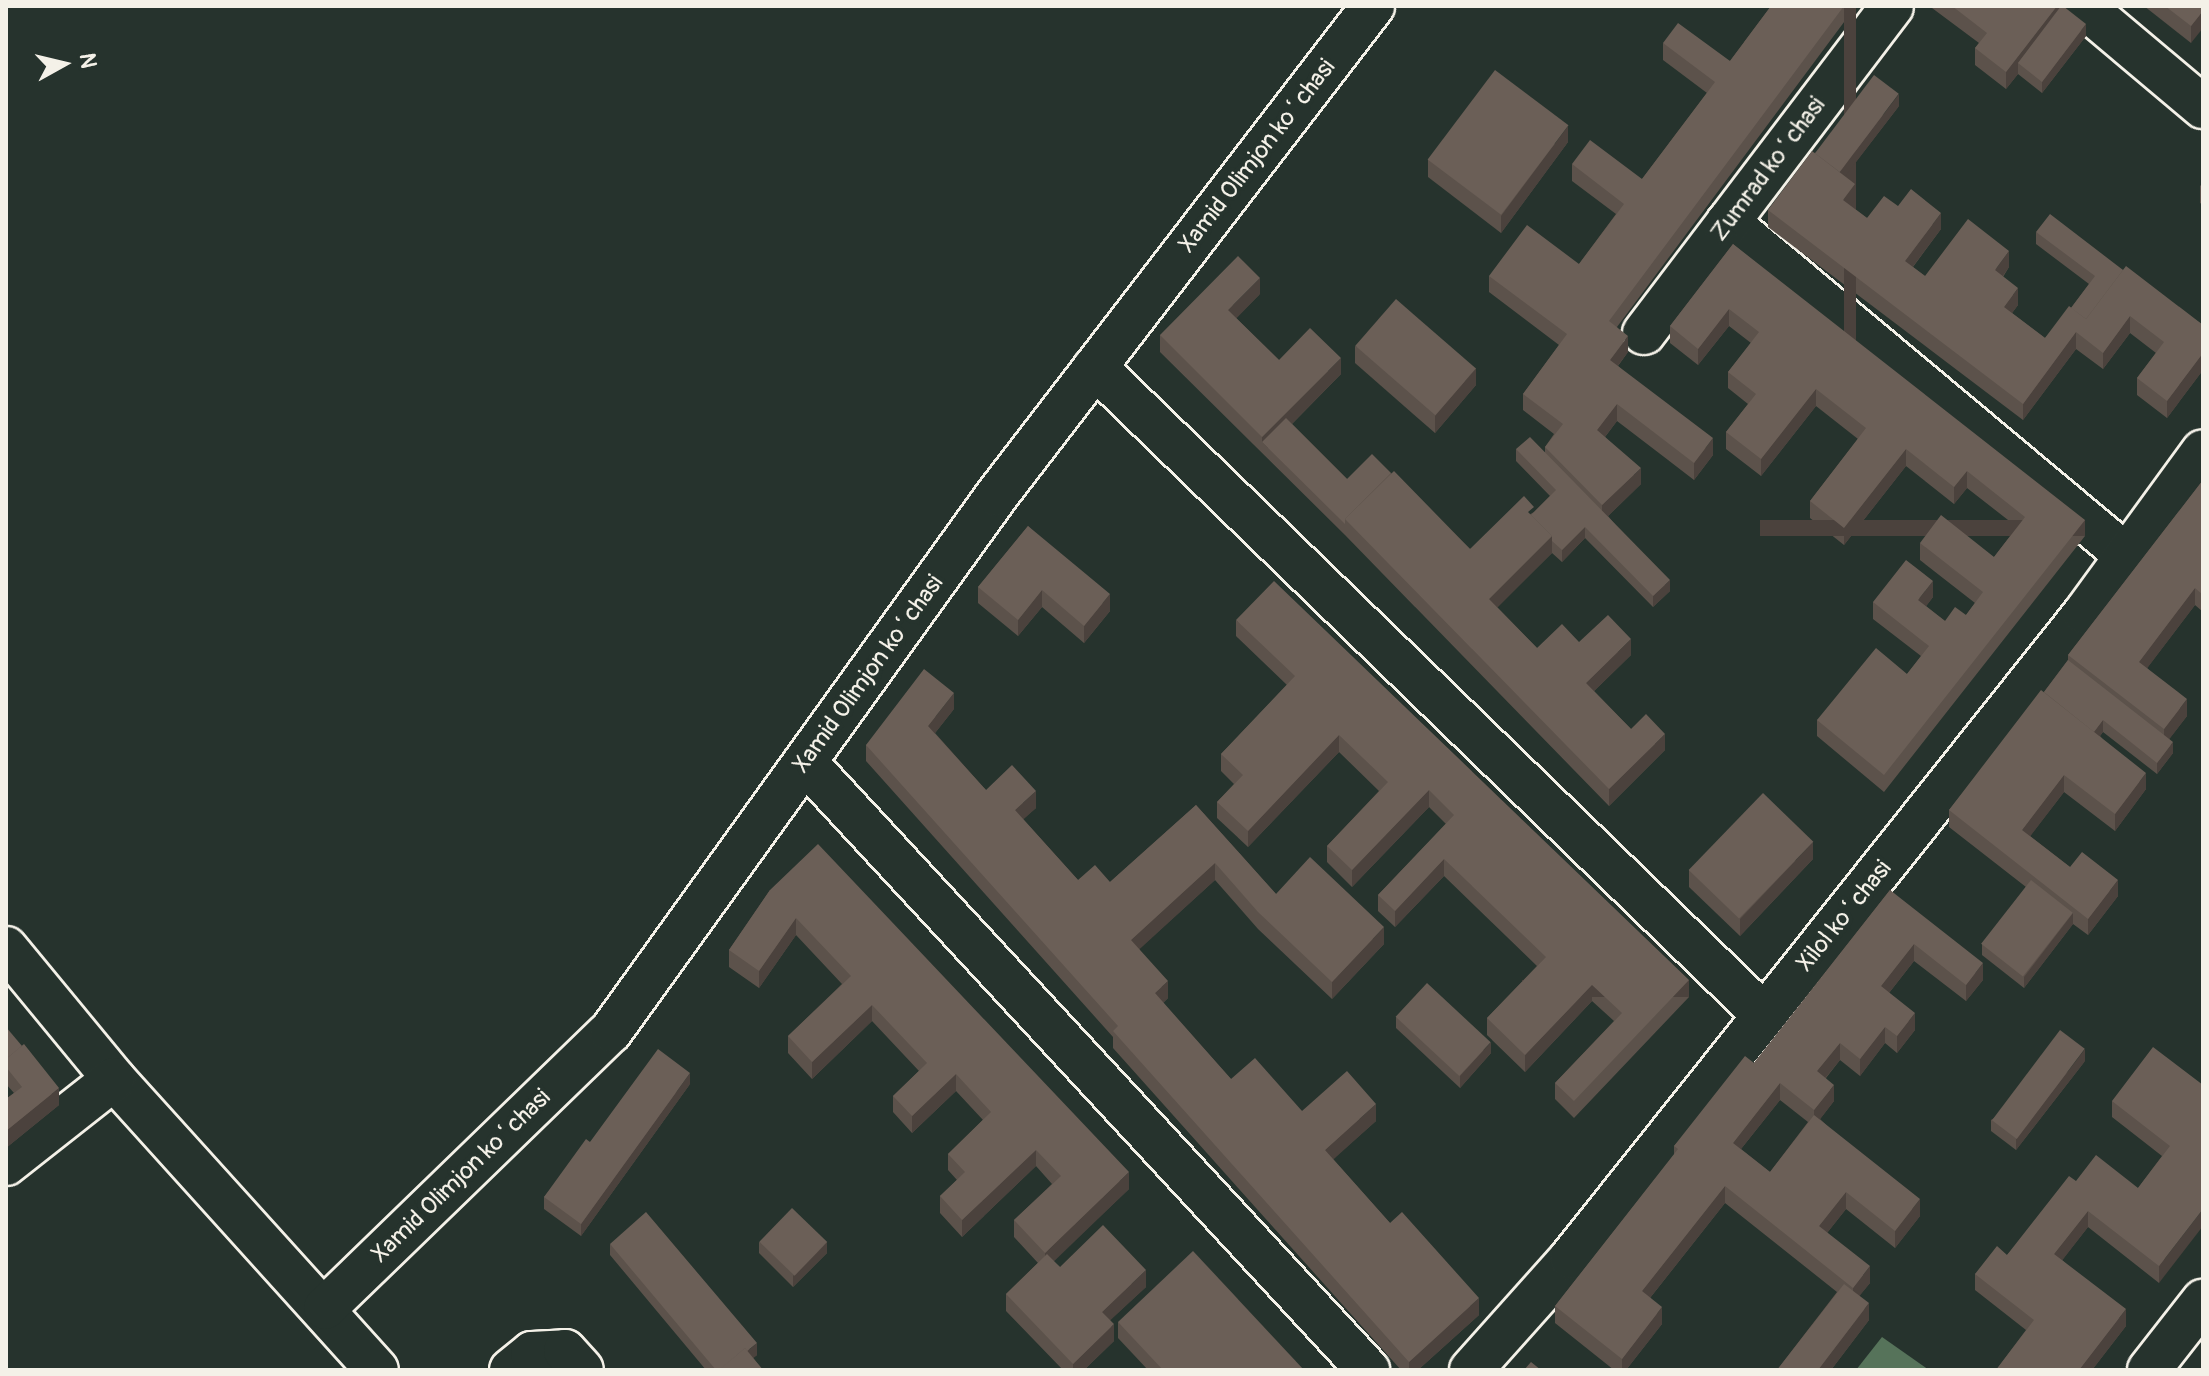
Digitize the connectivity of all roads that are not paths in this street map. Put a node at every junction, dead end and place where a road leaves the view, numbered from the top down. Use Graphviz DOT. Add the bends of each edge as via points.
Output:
graph roads {
  1 [pos="1373,6"];
  2 [pos="1892,6"];
  3 [pos="2083,6"];
  4 [pos="2203,107"];
  5 [pos="1728,222"];
  6 [pos="1644,333"];
  7 [pos="1095,367"];
  8 [pos="2203,451"];
  9 [pos="2127,556"];
  10 [pos="805,762"];
  11 [pos="6,948"];
  12 [pos="1764,1015"];
  13 [pos="114,1079"];
  14 [pos="6,1164"];
  15 [pos="2203,1301"];
  16 [pos="325,1308"];
  17 [pos="377,1370"];
  18 [pos="511,1370"];
  19 [pos="582,1370"];
  20 [pos="1368,1370"];
  21 [pos="1471,1370"];
  22 [pos="2149,1370"];
  1 -- 7 [label="street, Xamid Olimjon koʻchasi"];
  2 -- 5 [label="street, Zumrad koʻchasi"];
  3 -- 4 [label="street"];
  5 -- 6 [label="street, Zumrad koʻchasi"];
  5 -- 9 [label="street"];
  7 -- 10 [label="street, Xamid Olimjon koʻchasi"];
  7 -- 12 [label="street"];
  8 -- 9 [label="street, Xilol koʻchasi"];
  9 -- 12 [label="street, Xilol koʻchasi"];
  10 -- 16 [label="street, Xamid Olimjon koʻchasi" via="611,1031"];
  10 -- 20 [label="street"];
  11 -- 13 [label="street"];
  12 -- 21 [label="street, Xilol koʻchasi" via="1571,1258"];
  13 -- 14 [label="street"];
  13 -- 16 [label="street"];
  15 -- 22 [label="street"];
  16 -- 17 [label="street"];
  18 -- 19 [label="street" via="532,1353 565,1351"];
}
